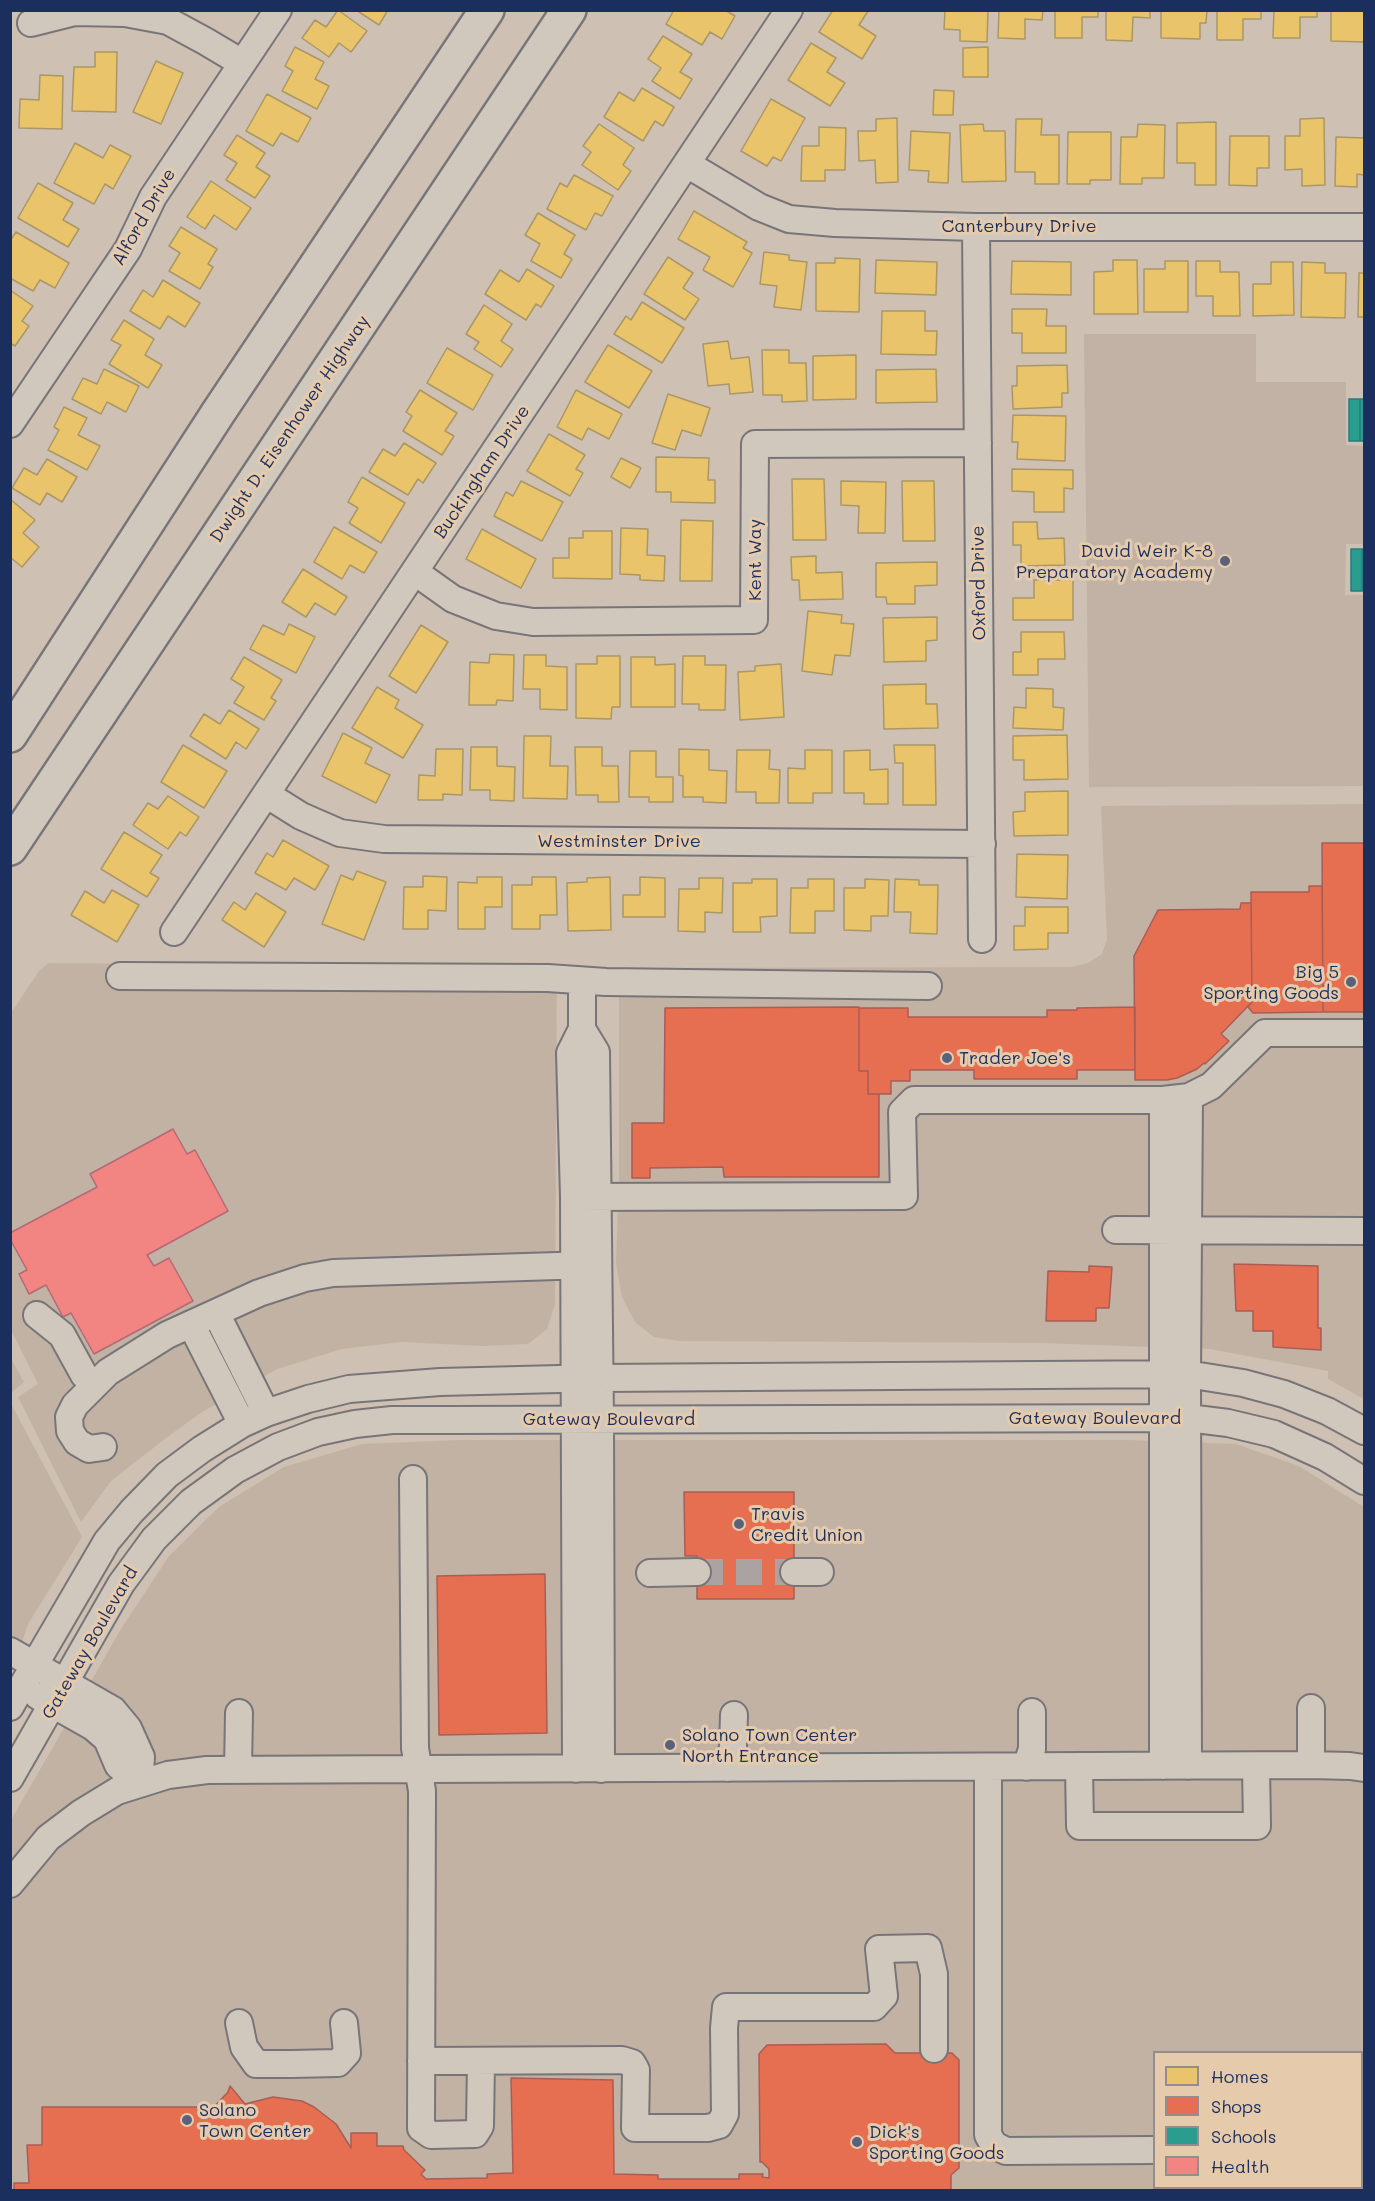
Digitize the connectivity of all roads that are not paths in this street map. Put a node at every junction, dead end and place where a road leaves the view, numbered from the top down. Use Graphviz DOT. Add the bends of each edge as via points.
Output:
graph roads {
  1 [pos="278,10"];
  2 [pos="487,10"];
  3 [pos="569,10"];
  4 [pos="789,10"];
  5 [pos="31,23"];
  6 [pos="242,63"];
  7 [pos="687,164"];
  8 [pos="976,227"];
  9 [pos="1365,227"];
  10 [pos="10,424"];
  11 [pos="978,443"];
  12 [pos="415,572"];
  13 [pos="10,735"];
  14 [pos="266,794"];
  15 [pos="982,844"];
  16 [pos="10,848"];
  17 [pos="174,932"];
  18 [pos="982,939"];
  19 [pos="120,976"];
  20 [pos="582,981"];
  21 [pos="928,986"];
  22 [pos="1365,1033"];
  23 [pos="1189,1097"];
  24 [pos="1163,1100"];
  25 [pos="586,1197"];
  26 [pos="1116,1230"];
  27 [pos="1162,1230"];
  28 [pos="1189,1231"];
  29 [pos="1365,1231"];
  30 [pos="586,1265"];
  31 [pos="216,1313"];
  32 [pos="37,1315"];
  33 [pos="191,1324"];
  34 [pos="1175,1374"];
  35 [pos="599,1378"];
  36 [pos="574,1380"];
  37 [pos="95,1385"];
  38 [pos="266,1413"];
  39 [pos="1162,1418"];
  40 [pos="1188,1418"];
  41 [pos="574,1420"];
  42 [pos="600,1420"];
  43 [pos="242,1424"];
  44 [pos="1365,1431"];
  45 [pos="103,1447"];
  46 [pos="413,1479"];
  47 [pos="1365,1481"];
  48 [pos="697,1572"];
  49 [pos="794,1572"];
  50 [pos="820,1572"];
  51 [pos="650,1573"];
  52 [pos="10,1651"];
  53 [pos="19,1684"];
  54 [pos="59,1694"];
  55 [pos="1311,1708"];
  56 [pos="1032,1712"];
  57 [pos="239,1713"];
  58 [pos="734,1715"];
  59 [pos="1311,1765"];
  60 [pos="1079,1766"];
  61 [pos="1176,1766"];
  62 [pos="1256,1766"];
  63 [pos="988,1767"];
  64 [pos="1026,1767"];
  65 [pos="728,1768"];
  66 [pos="1365,1768"];
  67 [pos="418,1769"];
  68 [pos="588,1769"];
  69 [pos="238,1770"];
  70 [pos="10,1778"];
  71 [pos="139,1784"];
  72 [pos="10,1884"];
  73 [pos="239,2024"];
  74 [pos="344,2024"];
  75 [pos="934,2049"];
  76 [pos="422,2061"];
  77 [pos="481,2061"];
  78 [pos="1153,2150"];
  1 -- 6 [label="street, Alford Drive"];
  2 -- 13 [label="highway" via="218,413"];
  3 -- 16 [label="highway, Dwight D. Eisenhower Highway"];
  4 -- 7 [label="street, Buckingham Drive"];
  5 -- 6 [label="street" via="75,12 125,13 168,21"];
  6 -- 10 [label="street, Alford Drive" via="153,197 128,249"];
  7 -- 8 [label="street, Canterbury Drive" via="759,207 789,219 835,224"];
  7 -- 12 [label="street, Buckingham Drive"];
  8 -- 9 [label="street, Canterbury Drive"];
  8 -- 11 [label="street, Oxford Drive"];
  11 -- 12 [label="street, Kent Way" via="755,444 754,620 533,622 496,616 453,599"];
  11 -- 15 [label="street, Oxford Drive"];
  12 -- 14 [label="street, Buckingham Drive"];
  14 -- 15 [label="street, Westminster Drive" via="301,816 340,833 384,839"];
  14 -- 17 [label="street, Buckingham Drive"];
  15 -- 18 [label="street, Oxford Drive"];
  19 -- 20 [label="street"];
  20 -- 21 [label="street"];
  20 -- 25 [label="street" via="582,1029 596,1052"];
  22 -- 23 [label="street" via="1265,1033 1210,1086"];
  23 -- 24 [label="street"];
  23 -- 28 [label="street"];
  24 -- 25 [label="street" via="914,1100 903,1112 904,1196"];
  24 -- 27 [label="street"];
  25 -- 30 [label="street"];
  26 -- 27 [label="street"];
  27 -- 28 [label="street"];
  27 -- 34 [label="street"];
  28 -- 29 [label="street"];
  28 -- 34 [label="street"];
  30 -- 31 [label="street" via="333,1273 259,1293"];
  30 -- 35 [label="street"];
  30 -- 36 [label="street"];
  31 -- 33 [label="street"];
  31 -- 38 [label="street"];
  32 -- 37 [label="street" via="62,1335 84,1375"];
  33 -- 37 [label="street" via="108,1372"];
  33 -- 43 [label="street"];
  34 -- 35 [label="street, Gateway Boulevard"];
  34 -- 39 [label="street"];
  34 -- 40 [label="street"];
  34 -- 44 [label="street, Gateway Boulevard" via="1243,1383 1284,1394"];
  35 -- 36 [label="street, Gateway Boulevard"];
  35 -- 42 [label="street"];
  36 -- 38 [label="street, Gateway Boulevard" via="397,1384 349,1389"];
  36 -- 41 [label="street"];
  37 -- 45 [label="street" via="75,1405 69,1417 70,1431 77,1442 89,1449"];
  38 -- 43 [label="street, Gateway Boulevard"];
  39 -- 40 [label="street, Gateway Boulevard"];
  39 -- 42 [label="street, Gateway Boulevard"];
  39 -- 61 [label="street"];
  40 -- 47 [label="street, Gateway Boulevard" via="1274,1434"];
  40 -- 61 [label="street"];
  41 -- 42 [label="street, Gateway Boulevard"];
  41 -- 54 [label="street, Gateway Boulevard" via="392,1420 318,1432 278,1447 235,1470 191,1502 154,1539 121,1584"];
  41 -- 68 [label="street"];
  42 -- 68 [label="street"];
  43 -- 53 [label="street, Gateway Boulevard" via="167,1475 132,1511 107,1541"];
  46 -- 67 [label="street"];
  48 -- 51 [label="street"];
  49 -- 50 [label="street"];
  52 -- 53 [label="street"];
  53 -- 54 [label="street"];
  54 -- 70 [label="street, Gateway Boulevard"];
  54 -- 71 [label="street" via="106,1739 118,1765"];
  55 -- 59 [label="street"];
  56 -- 64 [label="street" via="1032,1749"];
  57 -- 69 [label="street"];
  58 -- 65 [label="street"];
  59 -- 62 [label="street"];
  59 -- 66 [label="street"];
  60 -- 61 [label="street"];
  60 -- 62 [label="street" via="1080,1826 1257,1826"];
  60 -- 64 [label="street"];
  61 -- 62 [label="street"];
  63 -- 64 [label="street"];
  63 -- 65 [label="street"];
  63 -- 78 [label="street" via="988,2135 994,2145 1006,2151"];
  65 -- 68 [label="street"];
  67 -- 68 [label="street"];
  67 -- 69 [label="street"];
  67 -- 76 [label="street" via="422,1791"];
  69 -- 71 [label="street" via="168,1775"];
  71 -- 72 [label="street" via="117,1791 48,1838"];
  73 -- 74 [label="street" via="244,2047 256,2064 338,2063 347,2053"];
  75 -- 77 [label="street" via="934,1974 928,1948 879,1949 884,1996 874,2007 726,2007 725,2114 719,2125 635,2128 636,2070 632,2063 622,2060"];
  76 -- 77 [label="street"];
  76 -- 77 [label="street" via="421,2127 431,2135 475,2134 480,2126"];
}
